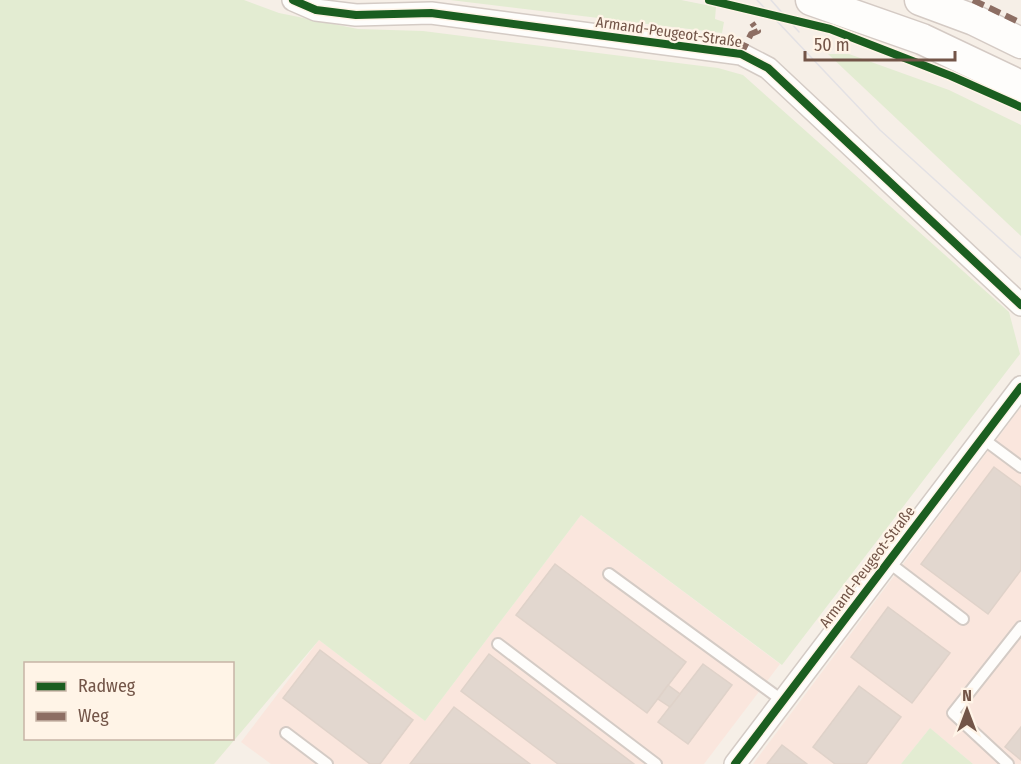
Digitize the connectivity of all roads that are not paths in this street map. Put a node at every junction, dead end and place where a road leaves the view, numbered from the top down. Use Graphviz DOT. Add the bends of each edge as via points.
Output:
graph roads {
  1 [pos="293,0"];
  2 [pos="811,0"];
  3 [pos="920,0"];
  4 [pos="1021,43"];
  5 [pos="1021,86"];
  6 [pos="1021,305"];
  7 [pos="1021,387"];
  8 [pos="982,438"];
  9 [pos="1021,467"];
  10 [pos="888,562"];
  11 [pos="609,574"];
  12 [pos="963,619"];
  13 [pos="1021,627"];
  14 [pos="498,644"];
  15 [pos="783,701"];
  16 [pos="286,733"];
  17 [pos="739,762"];
  18 [pos="327,764"];
  19 [pos="656,764"];
  20 [pos="1008,764"];
  1 -- 6 [label="street, Armand-Peugeot-Straße" via="316,10 356,15 431,13 741,54 768,68"];
  2 -- 5 [label="main road" via="922,39"];
  3 -- 4 [label="main road"];
  7 -- 8 [label="street, Armand-Peugeot-Straße"];
  8 -- 9 [label="lane"];
  8 -- 10 [label="street, Armand-Peugeot-Straße"];
  10 -- 12 [label="lane"];
  10 -- 15 [label="street, Armand-Peugeot-Straße"];
  11 -- 15 [label="lane"];
  13 -- 20 [label="lane" via="953,713"];
  14 -- 19 [label="lane"];
  15 -- 17 [label="street, Armand-Peugeot-Straße"];
  16 -- 18 [label="lane"];
}
